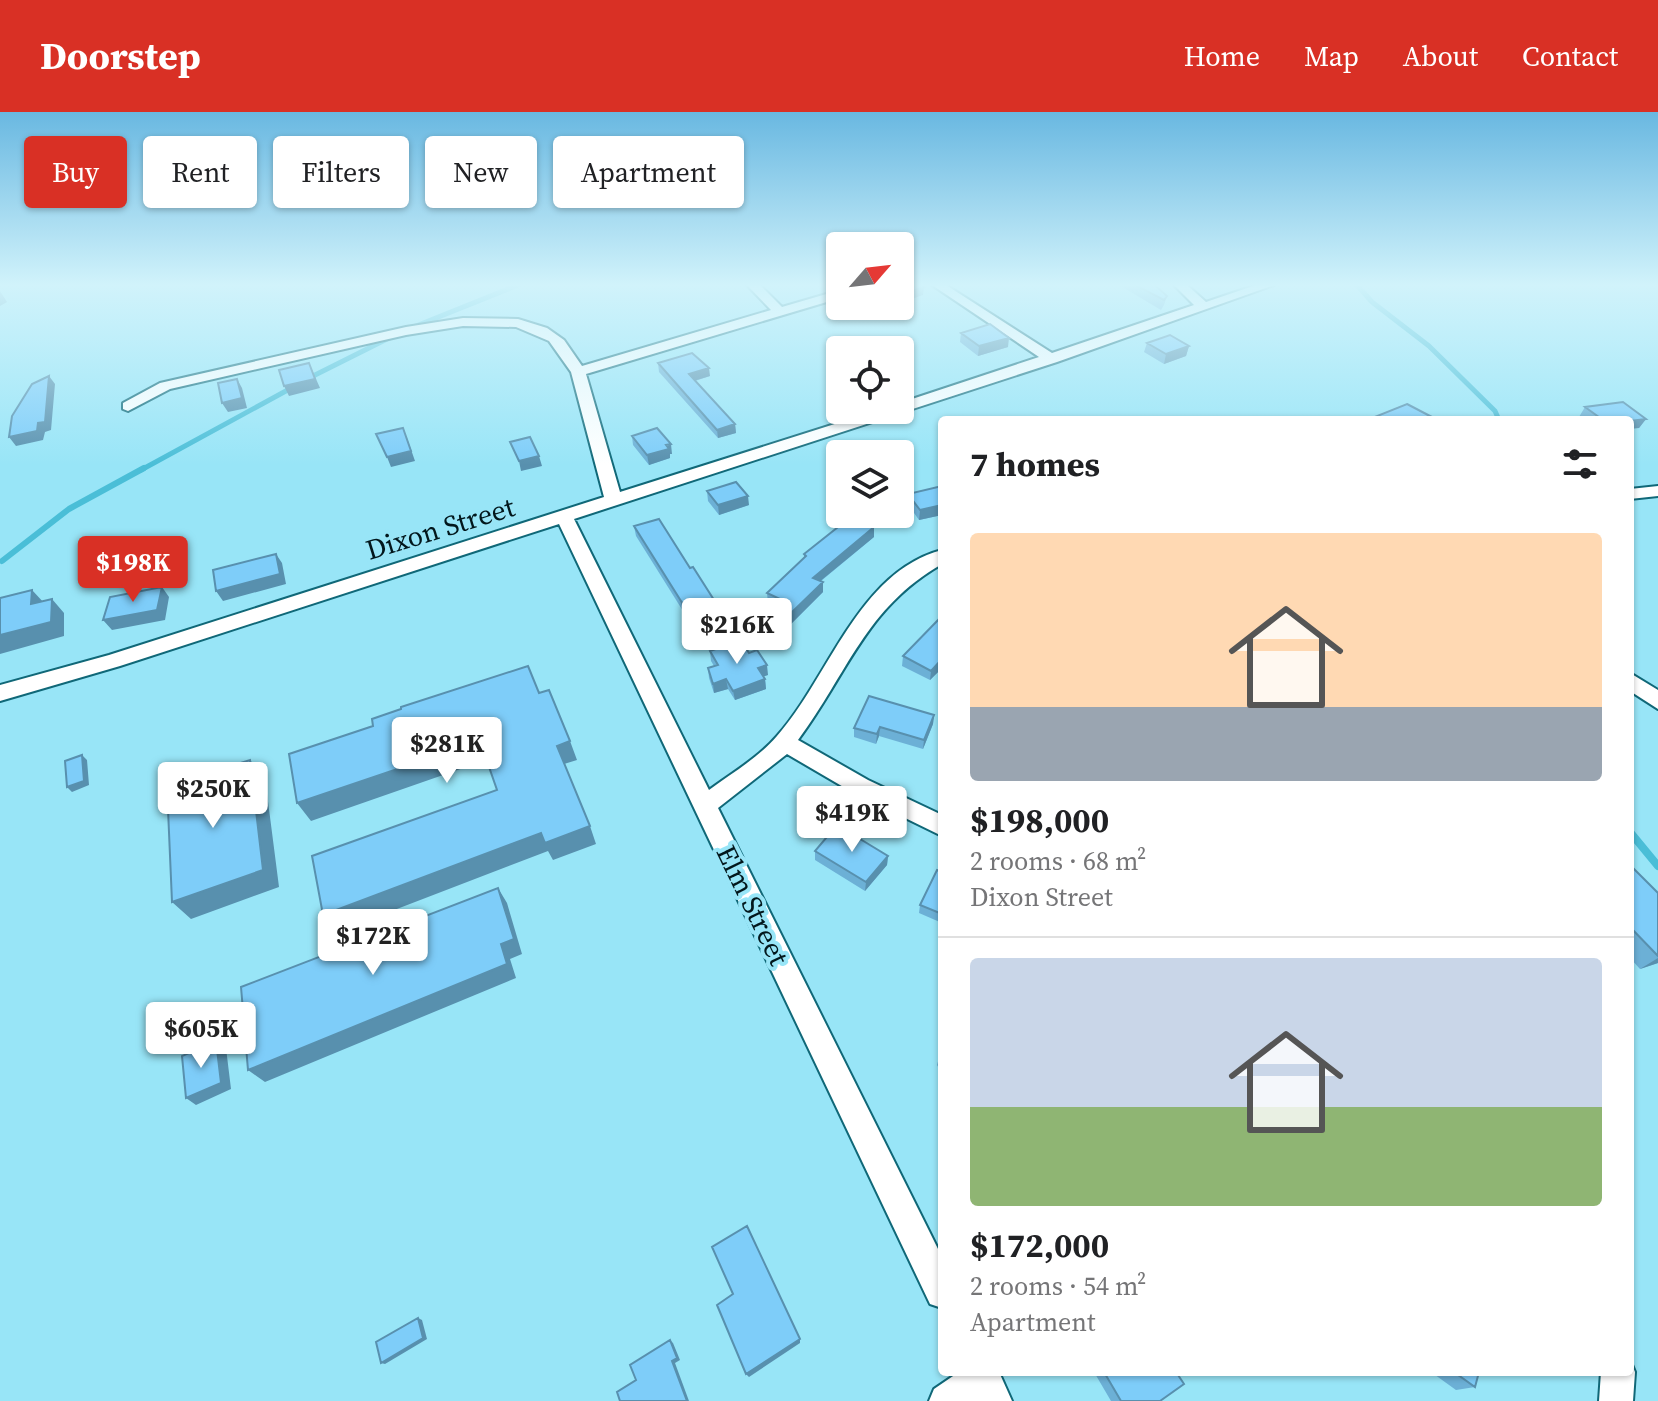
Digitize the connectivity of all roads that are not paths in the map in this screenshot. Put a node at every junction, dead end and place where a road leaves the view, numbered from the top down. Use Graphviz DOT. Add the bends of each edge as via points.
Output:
graph roads {
  1 [pos="350,345"];
  2 [pos="560,345"];
  3 [pos="666,345"];
  4 [pos="1031,345"];
  5 [pos="1092,345"];
  6 [pos="1052,359"];
  7 [pos="578,372"];
  8 [pos="914,404"];
  9 [pos="128,406"];
  10 [pos="851,424"];
  11 [pos="1658,491"];
  12 [pos="1634,494"];
  13 [pos="614,501"];
  14 [pos="565,518"];
  15 [pos="938,558"];
  16 [pos="1634,683"];
  17 [pos="0,693"];
  18 [pos="1658,701"];
  19 [pos="785,743"];
  20 [pos="704,806"];
  21 [pos="938,824"];
  22 [pos="938,1284"];
  23 [pos="1618,1376"];
  24 [pos="987,1383"];
  25 [pos="946,1401"];
  26 [pos="1616,1401"];
  1 -- 9 [label="street" via="165,386"];
  2 -- 7 [label="street"];
  3 -- 7 [label="street"];
  4 -- 6 [label="street"];
  5 -- 6 [label="street, Dixon Street"];
  6 -- 8 [label="street, Dixon Street"];
  7 -- 13 [label="street"];
  10 -- 13 [label="street, Dixon Street"];
  11 -- 12 [label="street"];
  13 -- 14 [label="street, Dixon Street"];
  14 -- 17 [label="street, Dixon Street"];
  14 -- 20 [label="street, Elm Street"];
  15 -- 19 [label="street" via="903,579 870,609"];
  16 -- 18 [label="street"];
  19 -- 20 [label="street"];
  19 -- 21 [label="street"];
  20 -- 22 [label="street, Elm Street"];
  23 -- 26 [label="street"];
  24 -- 25 [label="street"];
}
